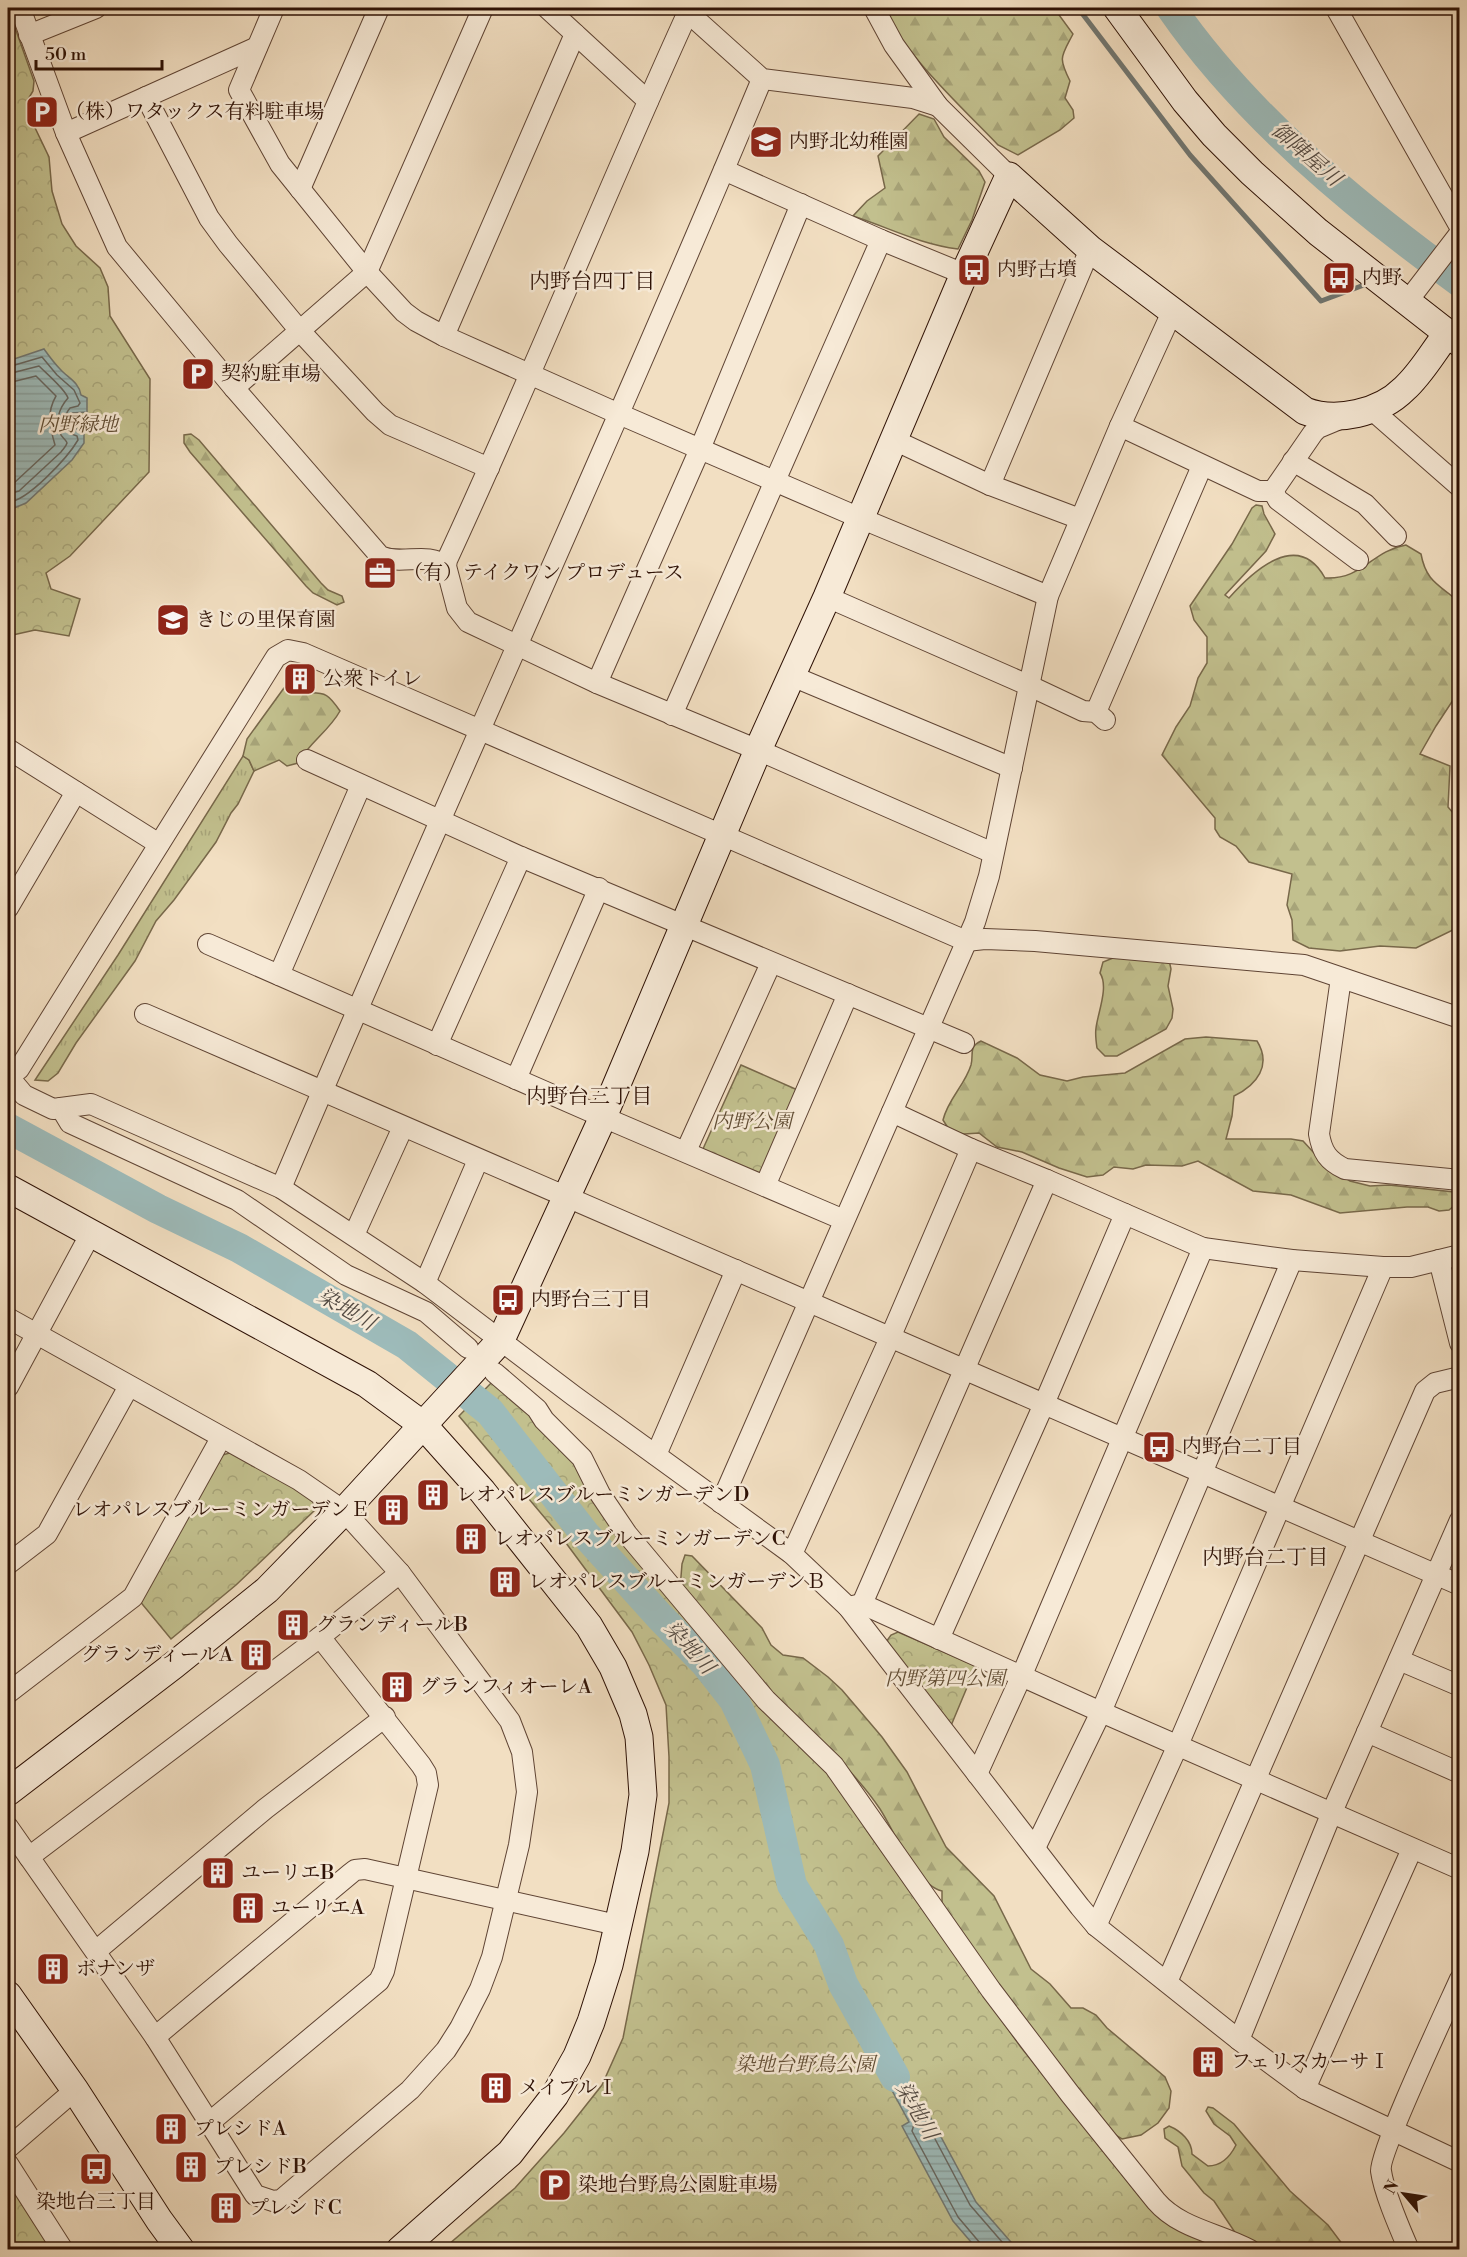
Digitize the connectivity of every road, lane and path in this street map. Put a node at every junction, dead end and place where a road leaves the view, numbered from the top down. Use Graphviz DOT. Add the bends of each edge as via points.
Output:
graph roads {
  1 [pos="20,8"];
  2 [pos="96,8"];
  3 [pos="274,8"];
  4 [pos="379,8"];
  5 [pos="483,8"];
  6 [pos="547,8"];
  7 [pos="874,8"];
  8 [pos="1117,8"];
  9 [pos="1336,8"];
  10 [pos="686,10"];
  11 [pos="575,34"];
  12 [pos="29,35"];
  13 [pos="257,47"];
  14 [pos="225,61"];
  15 [pos="762,79"];
  16 [pos="239,90"];
  17 [pos="146,97"];
  18 [pos="648,101"];
  19 [pos="938,105"];
  20 [pos="66,133"];
  21 [pos="724,170"];
  22 [pos="1009,176"];
  23 [pos="300,189"];
  24 [pos="801,204"];
  25 [pos="1457,234"];
  26 [pos="881,240"];
  27 [pos="1090,249"];
  28 [pos="367,272"];
  29 [pos="964,274"];
  30 [pos="1412,295"];
  31 [pos="1172,312"];
  32 [pos="300,331"];
  33 [pos="444,336"];
  34 [pos="1453,339"];
  35 [pos="531,375"];
  36 [pos="234,387"];
  37 [pos="1359,412"];
  38 [pos="619,414"];
  39 [pos="1120,426"];
  40 [pos="894,440"];
  41 [pos="700,449"];
  42 [pos="1293,461"];
  43 [pos="1202,466"];
  44 [pos="489,468"];
  45 [pos="776,481"];
  46 [pos="990,485"];
  47 [pos="1460,487"];
  48 [pos="1273,491"];
  49 [pos="860,518"];
  50 [pos="1080,519"];
  51 [pos="1396,536"];
  52 [pos="1358,560"];
  53 [pos="437,562"];
  54 [pos="1048,596"];
  55 [pos="826,597"];
  56 [pos="516,646"];
  57 [pos="792,676"];
  58 [pos="597,683"];
  59 [pos="1030,686"];
  60 [pos="672,715"];
  61 [pos="481,730"];
  62 [pos="8,749"];
  63 [pos="758,750"];
  64 [pos="307,760"];
  65 [pos="1012,768"];
  66 [pos="361,785"];
  67 [pos="76,792"];
  68 [pos="440,820"];
  69 [pos="724,835"];
  70 [pos="159,844"];
  71 [pos="993,853"];
  72 [pos="521,856"];
  73 [pos="599,888"];
  74 [pos="8,908"];
  75 [pos="684,925"];
  76 [pos="966,941"];
  77 [pos="208,944"];
  78 [pos="771,963"];
  79 [pos="279,975"];
  80 [pos="1341,978"];
  81 [pos="848,994"];
  82 [pos="357,1009"];
  83 [pos="145,1014"];
  84 [pos="1460,1018"];
  85 [pos="928,1028"];
  86 [pos="964,1043"];
  87 [pos="437,1045"];
  88 [pos="8,1076"];
  89 [pos="516,1079"];
  90 [pos="322,1091"];
  91 [pos="61,1108"];
  92 [pos="892,1112"];
  93 [pos="603,1117"];
  94 [pos="403,1127"];
  95 [pos="971,1149"];
  96 [pos="686,1151"];
  97 [pos="478,1160"];
  98 [pos="1047,1180"];
  99 [pos="1460,1180"];
  100 [pos="765,1186"];
  101 [pos="8,1188"];
  102 [pos="281,1188"];
  103 [pos="567,1198"];
  104 [pos="1125,1214"];
  105 [pos="844,1220"];
  106 [pos="91,1233"];
  107 [pos="354,1235"];
  108 [pos="1203,1248"];
  109 [pos="1460,1255"];
  110 [pos="1292,1260"];
  111 [pos="1439,1260"];
  112 [pos="1383,1267"];
  113 [pos="736,1270"];
  114 [pos="425,1283"];
  115 [pos="809,1302"];
  116 [pos="8,1318"];
  117 [pos="36,1335"];
  118 [pos="890,1338"];
  119 [pos="501,1340"];
  120 [pos="1460,1343"];
  121 [pos="480,1364"];
  122 [pos="965,1368"];
  123 [pos="1460,1377"];
  124 [pos="129,1386"];
  125 [pos="8,1387"];
  126 [pos="1044,1404"];
  127 [pos="423,1425"];
  128 [pos="221,1438"];
  129 [pos="1123,1438"];
  130 [pos="656,1455"];
  131 [pos="1203,1475"];
  132 [pos="721,1503"];
  133 [pos="1282,1506"];
  134 [pos="344,1511"];
  135 [pos="1460,1520"];
  136 [pos="1359,1540"];
  137 [pos="792,1554"];
  138 [pos="8,1564"];
  139 [pos="400,1573"];
  140 [pos="1436,1575"];
  141 [pos="1460,1585"];
  142 [pos="855,1606"];
  143 [pos="907,1625"];
  144 [pos="871,1636"];
  145 [pos="320,1637"];
  146 [pos="939,1639"];
  147 [pos="1399,1660"];
  148 [pos="1021,1677"];
  149 [pos="1460,1686"];
  150 [pos="8,1693"];
  151 [pos="1101,1712"];
  152 [pos="385,1717"];
  153 [pos="1367,1732"];
  154 [pos="1178,1744"];
  155 [pos="1460,1773"];
  156 [pos="977,1774"];
  157 [pos="1256,1779"];
  158 [pos="8,1792"];
  159 [pos="1332,1812"];
  160 [pos="8,1827"];
  161 [pos="1035,1848"];
  162 [pos="1412,1849"];
  163 [pos="29,1857"];
  164 [pos="1460,1869"];
  165 [pos="406,1877"];
  166 [pos="506,1900"];
  167 [pos="617,1925"];
  168 [pos="1096,1926"];
  169 [pos="96,1951"];
  170 [pos="1460,1979"];
  171 [pos="1167,1982"];
  172 [pos="8,1995"];
  173 [pos="155,2037"];
  174 [pos="1239,2040"];
  175 [pos="1305,2089"];
  176 [pos="75,2090"];
  177 [pos="210,2122"];
  178 [pos="1393,2132"];
  179 [pos="8,2148"];
  180 [pos="1460,2162"];
  181 [pos="8,2164"];
  182 [pos="61,2249"];
  183 [pos="181,2250"];
  184 [pos="400,2250"];
  185 [pos="1250,2250"];
  186 [pos="1410,2250"];
  1 -- 12 [label="street"];
  2 -- 12 [label="street"];
  3 -- 13 [label="street"];
  4 -- 23 [label="street"];
  5 -- 28 [label="street"];
  6 -- 11 [label="street"];
  7 -- 19 [label="street" via="894,45"];
  8 -- 30 [label="street" via="1185,101 1283,202"];
  9 -- 25 [label="street"];
  10 -- 15 [label="street"];
  10 -- 18 [label="street"];
  11 -- 18 [label="street"];
  11 -- 33 [label="street"];
  12 -- 20 [label="street"];
  13 -- 14 [label="street"];
  13 -- 16 [label="street"];
  14 -- 16 [label="street"];
  14 -- 17 [label="street"];
  15 -- 19 [label="street" via="913,98"];
  15 -- 21 [label="street"];
  16 -- 23 [label="street" via="280,164"];
  17 -- 20 [label="street"];
  17 -- 32 [label="street" via="209,218"];
  18 -- 35 [label="street"];
  19 -- 22 [label="street"];
  20 -- 36 [label="street" via="117,247"];
  21 -- 24 [label="street"];
  21 -- 38 [label="street"];
  22 -- 27 [label="street"];
  22 -- 29 [label="street"];
  23 -- 28 [label="street"];
  24 -- 26 [label="street"];
  24 -- 41 [label="street"];
  25 -- 30 [label="street"];
  26 -- 29 [label="street"];
  26 -- 45 [label="street"];
  27 -- 31 [label="street"];
  27 -- 46 [label="street"];
  28 -- 32 [label="street"];
  28 -- 33 [label="street" via="404,312"];
  29 -- 40 [label="street"];
  30 -- 34 [label="street"];
  31 -- 37 [label="street" via="1305,411 1322,416"];
  31 -- 39 [label="street"];
  32 -- 36 [label="street"];
  32 -- 44 [label="street" via="390,425"];
  33 -- 35 [label="street"];
  34 -- 37 [label="street" via="1395,397"];
  35 -- 38 [label="street"];
  35 -- 44 [label="street"];
  36 -- 53 [label="street" via="380,556 389,560"];
  37 -- 42 [label="street" via="1318,428"];
  37 -- 47 [label="street"];
  38 -- 41 [label="street"];
  38 -- 56 [label="street"];
  39 -- 43 [label="street"];
  39 -- 50 [label="street"];
  40 -- 46 [label="street"];
  40 -- 49 [label="street"];
  41 -- 45 [label="street"];
  41 -- 58 [label="street"];
  42 -- 48 [label="street"];
  42 -- 51 [label="street" via="1365,504"];
  43 -- 48 [label="street" via="1258,491"];
  43 -- 59 [label="street" via="1100,716"];
  44 -- 53 [label="street" via="456,542"];
  45 -- 49 [label="street"];
  45 -- 60 [label="street"];
  46 -- 50 [label="street"];
  48 -- 52 [label="street" via="1278,500"];
  49 -- 54 [label="street"];
  49 -- 55 [label="street"];
  50 -- 54 [label="street"];
  53 -- 56 [label="street" via="463,617"];
  54 -- 59 [label="street"];
  55 -- 57 [label="street"];
  55 -- 59 [label="street"];
  56 -- 58 [label="street"];
  56 -- 61 [label="street"];
  57 -- 63 [label="street"];
  57 -- 65 [label="street"];
  58 -- 60 [label="street"];
  59 -- 65 [label="street"];
  60 -- 63 [label="street"];
  61 -- 68 [label="street"];
  61 -- 69 [label="street"];
  61 -- 70 [label="street" via="288,650 276,657"];
  62 -- 67 [label="street"];
  63 -- 69 [label="street"];
  63 -- 71 [label="street"];
  64 -- 66 [label="street"];
  65 -- 71 [label="street"];
  66 -- 68 [label="street"];
  66 -- 79 [label="street"];
  67 -- 70 [label="street"];
  67 -- 74 [label="street"];
  68 -- 72 [label="street"];
  68 -- 82 [label="street"];
  69 -- 75 [label="street"];
  69 -- 76 [label="street"];
  70 -- 88 [label="street" via="19,1069"];
  71 -- 76 [label="street" via="975,922"];
  72 -- 73 [label="street"];
  72 -- 87 [label="street"];
  73 -- 75 [label="street"];
  73 -- 89 [label="street"];
  75 -- 78 [label="street"];
  75 -- 93 [label="street"];
  76 -- 80 [label="street" via="1035,941 1304,965"];
  76 -- 85 [label="street"];
  77 -- 79 [label="street"];
  78 -- 81 [label="street"];
  78 -- 96 [label="street"];
  79 -- 82 [label="street"];
  80 -- 84 [label="street"];
  80 -- 99 [label="street" via="1319,1134 1322,1151 1345,1169"];
  81 -- 85 [label="street"];
  81 -- 100 [label="street"];
  82 -- 87 [label="street"];
  82 -- 90 [label="street"];
  83 -- 90 [label="street"];
  85 -- 86 [label="street"];
  85 -- 92 [label="street"];
  87 -- 89 [label="street"];
  88 -- 91 [label="street" via="24,1095"];
  89 -- 93 [label="street"];
  90 -- 94 [label="street"];
  90 -- 102 [label="street"];
  91 -- 102 [label="street" via="91,1104"];
  91 -- 121 [label="street" via="70,1124 237,1200 346,1275 426,1312"];
  92 -- 95 [label="street"];
  92 -- 105 [label="street"];
  93 -- 96 [label="street"];
  93 -- 103 [label="street"];
  94 -- 97 [label="street"];
  94 -- 107 [label="street"];
  95 -- 98 [label="street"];
  95 -- 118 [label="street"];
  96 -- 100 [label="street"];
  97 -- 103 [label="street"];
  97 -- 114 [label="street"];
  98 -- 104 [label="street"];
  98 -- 122 [label="street"];
  100 -- 105 [label="street"];
  101 -- 106 [label="street"];
  102 -- 107 [label="street"];
  103 -- 113 [label="street"];
  103 -- 119 [label="street"];
  104 -- 108 [label="street"];
  104 -- 126 [label="street"];
  105 -- 115 [label="street"];
  106 -- 117 [label="street"];
  106 -- 127 [label="street" via="367,1384"];
  107 -- 114 [label="street"];
  108 -- 110 [label="street"];
  108 -- 129 [label="street"];
  109 -- 111 [label="street"];
  110 -- 112 [label="street"];
  110 -- 131 [label="street"];
  111 -- 112 [label="street" via="1411,1267"];
  111 -- 120 [label="street"];
  112 -- 133 [label="street"];
  113 -- 115 [label="street"];
  113 -- 130 [label="street"];
  114 -- 119 [label="street"];
  115 -- 118 [label="street"];
  115 -- 132 [label="street"];
  116 -- 117 [label="street"];
  117 -- 124 [label="street"];
  117 -- 125 [label="street"];
  118 -- 122 [label="street"];
  118 -- 137 [label="street"];
  119 -- 121 [label="street"];
  119 -- 130 [label="street"];
  121 -- 127 [label="street"];
  121 -- 185 [label="street" via="541,1413 582,1458 627,1534 766,1700 834,1766 991,1990 1156,2201 1179,2220"];
  122 -- 126 [label="street"];
  122 -- 142 [label="street"];
  123 -- 136 [label="street" via="1435,1383 1425,1391"];
  124 -- 128 [label="street"];
  124 -- 138 [label="street" via="47,1534"];
  126 -- 129 [label="street"];
  126 -- 146 [label="street"];
  127 -- 134 [label="street"];
  127 -- 167 [label="street" via="482,1491 589,1626 630,1705 639,1737 643,1795 635,1851"];
  128 -- 134 [label="street" via="299,1480"];
  128 -- 150 [label="street" via="133,1597"];
  129 -- 131 [label="street"];
  129 -- 148 [label="street"];
  130 -- 132 [label="street"];
  131 -- 133 [label="street"];
  131 -- 151 [label="street"];
  132 -- 137 [label="street"];
  133 -- 136 [label="street"];
  133 -- 154 [label="street"];
  134 -- 139 [label="street"];
  134 -- 158 [label="street" via="267,1590"];
  135 -- 140 [label="street"];
  136 -- 140 [label="street"];
  136 -- 157 [label="street"];
  137 -- 142 [label="street"];
  139 -- 145 [label="street"];
  139 -- 166 [label="street" via="510,1722 520,1743 527,1799"];
  140 -- 141 [label="street"];
  140 -- 147 [label="street"];
  142 -- 143 [label="street"];
  142 -- 144 [label="street"];
  143 -- 144 [label="street"];
  143 -- 146 [label="street"];
  144 -- 156 [label="street"];
  145 -- 152 [label="street"];
  145 -- 163 [label="street"];
  146 -- 148 [label="street"];
  147 -- 149 [label="street"];
  147 -- 153 [label="street"];
  148 -- 151 [label="street"];
  148 -- 156 [label="street"];
  151 -- 154 [label="street"];
  151 -- 161 [label="street"];
  152 -- 165 [label="street" via="427,1779"];
  152 -- 169 [label="street" via="266,1809"];
  153 -- 155 [label="street"];
  153 -- 159 [label="street"];
  154 -- 157 [label="street"];
  154 -- 168 [label="street"];
  156 -- 161 [label="street"];
  157 -- 159 [label="street"];
  157 -- 171 [label="street"];
  159 -- 162 [label="street"];
  159 -- 174 [label="street"];
  160 -- 163 [label="street"];
  161 -- 168 [label="street"];
  162 -- 164 [label="street"];
  162 -- 175 [label="street"];
  163 -- 169 [label="street"];
  165 -- 166 [label="street"];
  165 -- 173 [label="street" via="355,1870"];
  165 -- 177 [label="street" via="379,1981"];
  166 -- 167 [label="street"];
  166 -- 177 [label="street" via="484,1978 446,2050 410,2090 281,2200 255,2194"];
  167 -- 184 [label="street" via="591,2022 555,2095 510,2153"];
  168 -- 171 [label="street"];
  169 -- 173 [label="street"];
  170 -- 178 [label="street"];
  171 -- 174 [label="street"];
  172 -- 176 [label="street"];
  173 -- 177 [label="street"];
  174 -- 175 [label="street"];
  175 -- 178 [label="street"];
  176 -- 179 [label="street"];
  176 -- 183 [label="street"];
  178 -- 180 [label="street"];
  178 -- 186 [label="street" via="1380,2169"];
  181 -- 182 [label="street"];
}
